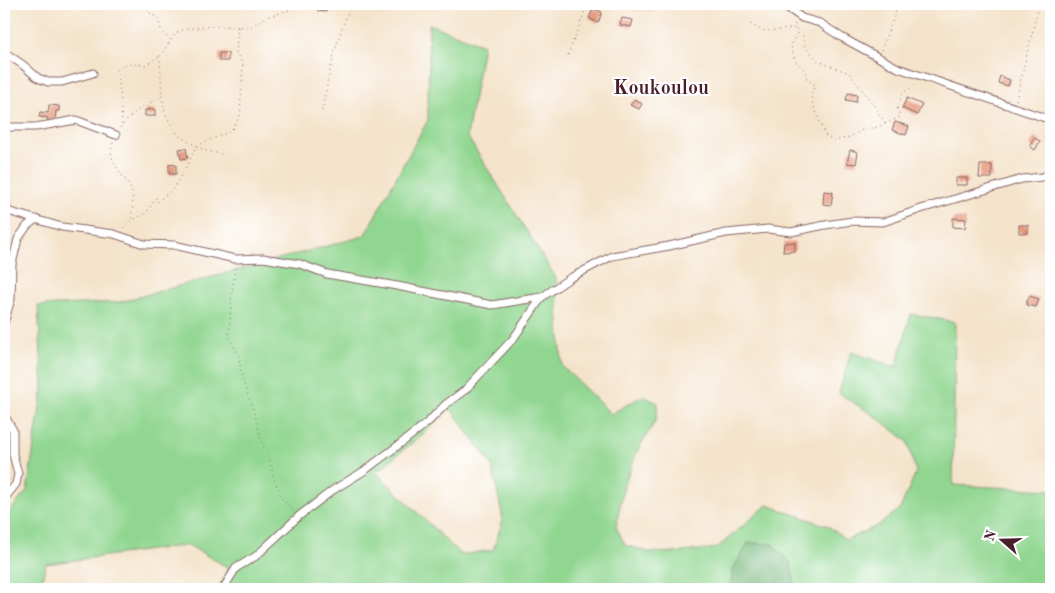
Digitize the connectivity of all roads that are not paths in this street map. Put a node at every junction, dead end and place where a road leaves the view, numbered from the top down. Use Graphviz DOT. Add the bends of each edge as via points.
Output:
graph roads {
  1 [pos="782,4"];
  2 [pos="4,52"];
  3 [pos="93,73"];
  4 [pos="1051,120"];
  5 [pos="4,127"];
  6 [pos="116,135"];
  7 [pos="1051,173"];
  8 [pos="4,210"];
  9 [pos="36,219"];
  10 [pos="542,297"];
  11 [pos="4,323"];
  12 [pos="4,415"];
  13 [pos="4,499"];
  14 [pos="223,589"];
  1 -- 4 [label="street" via="802,18 820,23 898,68"];
  2 -- 3 [label="street" via="48,82 62,82"];
  5 -- 6 [label="street" via="36,127 76,120"];
  7 -- 10 [label="street" via="883,222 852,221 791,232 768,229 726,233 612,256"];
  8 -- 9 [label="street"];
  9 -- 10 [label="street" via="62,227 114,234 144,244 174,245 234,259 263,258 300,264 327,274 492,306"];
  9 -- 11 [label="street" via="18,239 12,264 11,299"];
  10 -- 14 [label="street" via="513,339 465,390 364,471 299,516 256,556 236,568"];
  12 -- 13 [label="street" via="13,430 13,454 18,474 16,484"];
}
